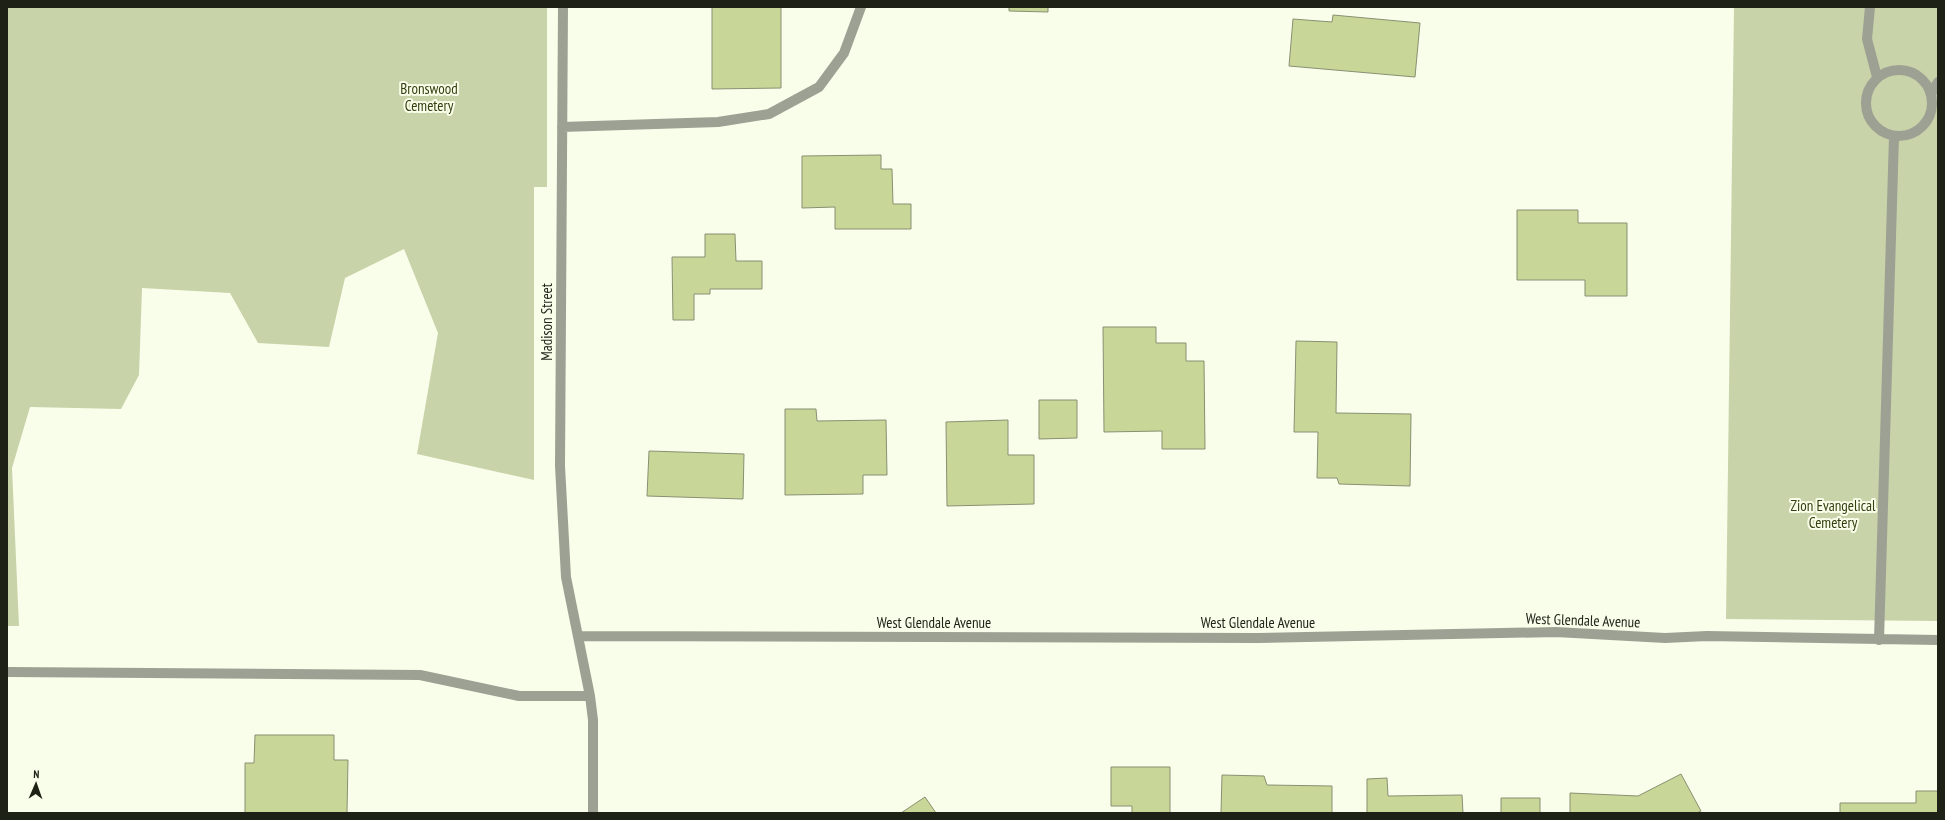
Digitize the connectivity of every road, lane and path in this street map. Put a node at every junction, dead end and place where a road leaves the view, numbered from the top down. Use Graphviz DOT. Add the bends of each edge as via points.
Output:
graph roads {
  1 [pos="563,7"];
  2 [pos="861,7"];
  3 [pos="1870,7"];
  4 [pos="1878,76"];
  5 [pos="1938,82"];
  6 [pos="1931,94"];
  7 [pos="562,127"];
  8 [pos="1894,136"];
  9 [pos="578,636"];
  10 [pos="1879,640"];
  11 [pos="1938,640"];
  12 [pos="7,672"];
  13 [pos="590,696"];
  14 [pos="593,813"];
  1 -- 7 [label="street, Madison Street"];
  2 -- 7 [label="street" via="844,53 819,87 769,114 718,122"];
  3 -- 4 [label="street" via="1866,39"];
  4 -- 6 [label="street" via="1903,69 1914,73 1925,82"];
  4 -- 8 [label="street" via="1869,86 1865,100 1867,114 1874,126"];
  5 -- 6 [label="street"];
  6 -- 8 [label="street" via="1931,111 1927,120 1918,130 1907,135"];
  7 -- 9 [label="street, Madison Street" via="562,519 566,577"];
  8 -- 10 [label="street"];
  9 -- 10 [label="street, West Glendale Avenue" via="1257,638 1556,632 1665,638 1707,636"];
  9 -- 13 [label="street, Madison Street"];
  10 -- 11 [label="street, West Glendale Avenue"];
  12 -- 13 [label="street" via="420,675 519,696"];
  13 -- 14 [label="street, Madison Street" via="593,720"];
}
